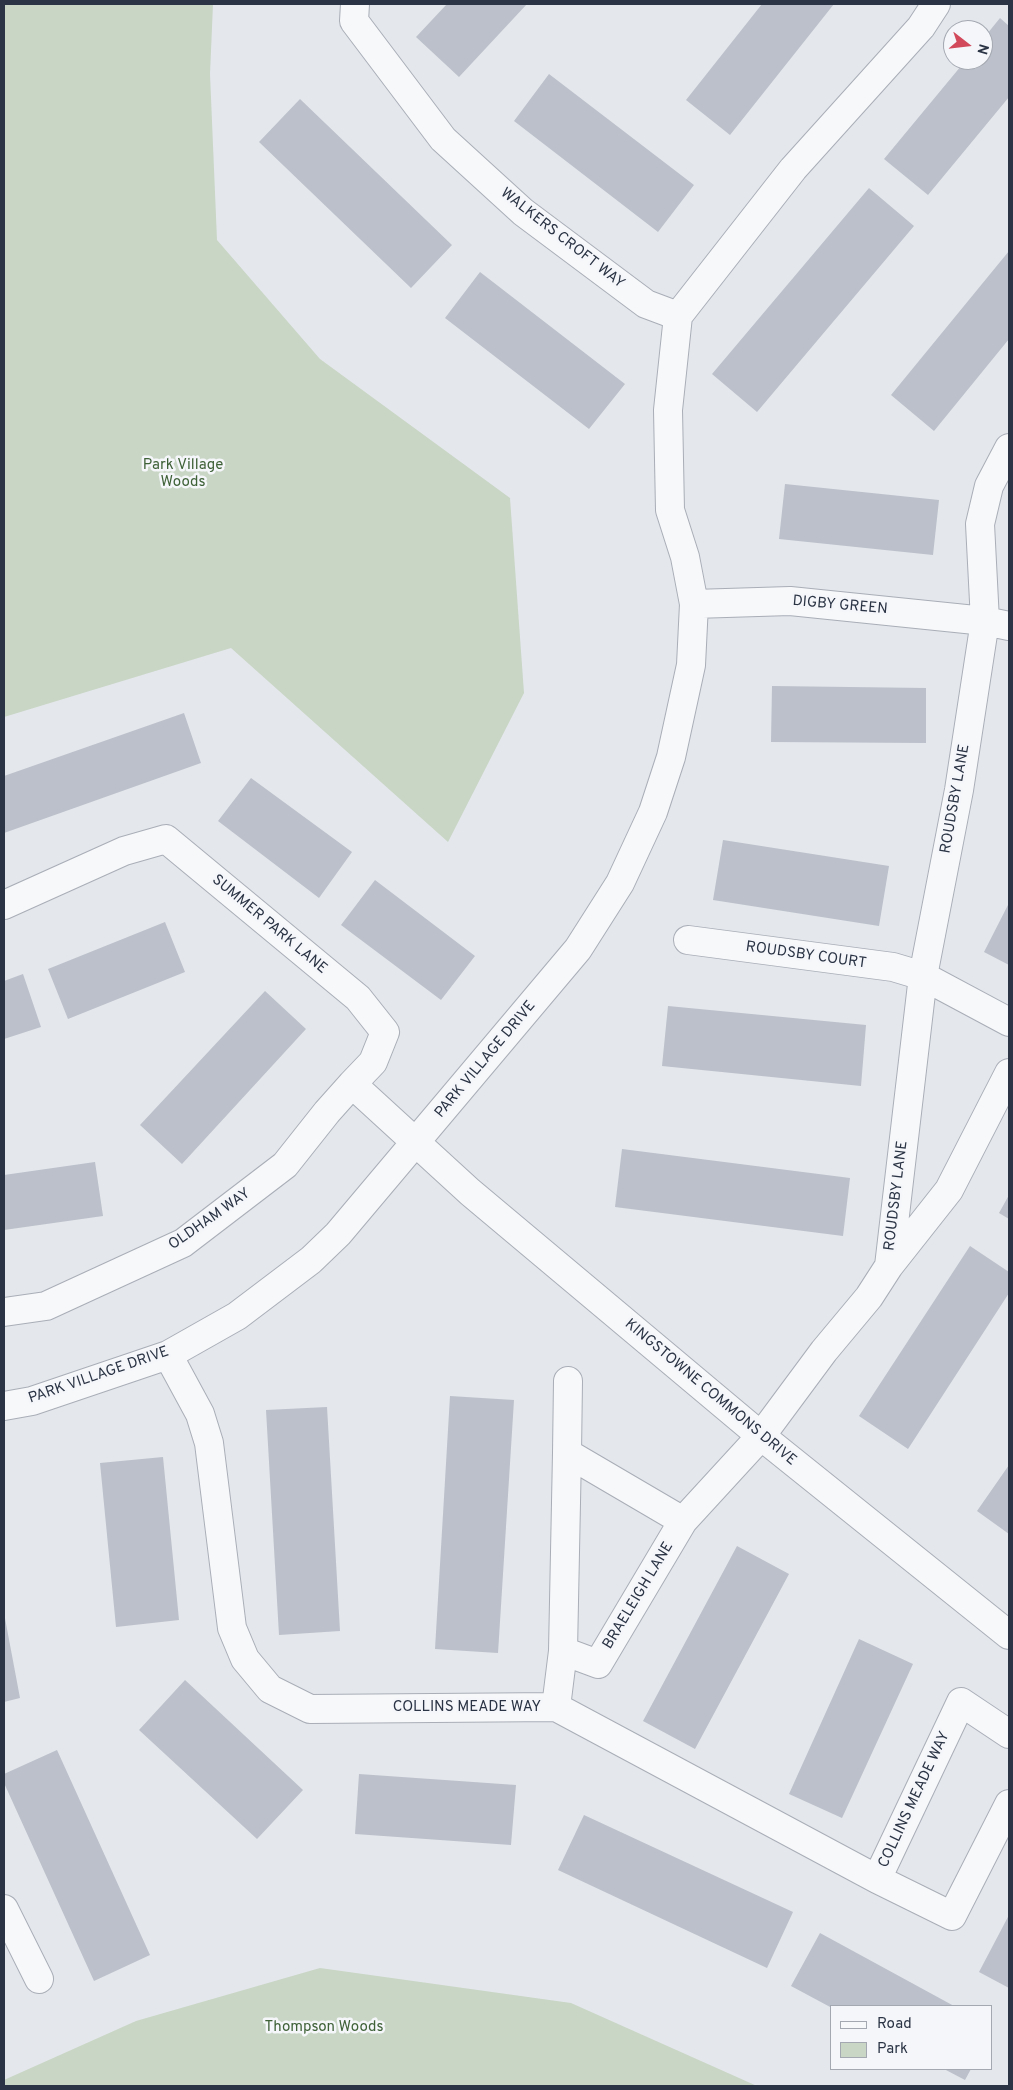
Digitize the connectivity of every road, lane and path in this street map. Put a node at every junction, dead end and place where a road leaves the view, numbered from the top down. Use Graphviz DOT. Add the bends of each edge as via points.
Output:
graph roads {
  1 [pos="355,4"];
  2 [pos="936,4"];
  3 [pos="678,316"];
  4 [pos="1009,448"];
  5 [pos="694,604"];
  6 [pos="997,623"];
  7 [pos="4,905"];
  8 [pos="688,940"];
  9 [pos="922,976"];
  10 [pos="1009,1022"];
  11 [pos="1009,1073"];
  12 [pos="352,1084"];
  13 [pos="417,1143"];
  14 [pos="889,1266"];
  15 [pos="4,1312"];
  16 [pos="168,1355"];
  17 [pos="568,1381"];
  18 [pos="4,1406"];
  19 [pos="761,1436"];
  20 [pos="567,1453"];
  21 [pos="683,1521"];
  22 [pos="1009,1635"];
  23 [pos="563,1650"];
  24 [pos="556,1707"];
  25 [pos="1009,1734"];
  26 [pos="1009,1804"];
  27 [pos="877,1879"];
  28 [pos="4,1908"];
  29 [pos="39,1978"];
  1 -- 3 [label="street, WALKERS CROFT WAY" via="354,21 443,139 522,212 646,304"];
  2 -- 3 [label="street" via="921,27 793,169"];
  3 -- 5 [label="street, PARK VILLAGE DRIVE" via="668,410 670,510 685,557"];
  4 -- 6 [label="street" via="989,486 980,524"];
  5 -- 6 [label="street, DIGBY GREEN" via="790,601"];
  5 -- 13 [label="street, PARK VILLAGE DRIVE" via="691,665 671,757 653,812 620,883 578,949"];
  6 -- 9 [label="street, ROUDSBY LANE"];
  7 -- 12 [label="street, SUMMER PARK LANE" via="124,851 166,839 358,998 385,1032 373,1062"];
  8 -- 9 [label="street, ROUDSBY COURT" via="893,967"];
  9 -- 10 [label="street"];
  9 -- 14 [label="street, ROUDSBY LANE"];
  11 -- 14 [label="street, ROUDSBY LANE" via="950,1190"];
  12 -- 13 [label="street"];
  12 -- 15 [label="street, OLDHAM WAY" via="285,1165 183,1243 46,1306"];
  13 -- 16 [label="street, PARK VILLAGE DRIVE" via="338,1234 311,1260 237,1316"];
  13 -- 19 [label="street, KINGSTOWNE COMMONS DRIVE" via="470,1192"];
  14 -- 19 [label="street, ROUDSBY LANE" via="869,1298 824,1351"];
  16 -- 18 [label="street, PARK VILLAGE DRIVE" via="32,1401"];
  16 -- 24 [label="street, COLLINS MEADE WAY" via="200,1414 209,1442 232,1628 245,1659 270,1689 310,1708"];
  17 -- 20 [label="street"];
  19 -- 21 [label="street, BRAELEIGH LANE"];
  19 -- 22 [label="street, KINGSTOWNE COMMONS DRIVE"];
  20 -- 21 [label="street"];
  20 -- 23 [label="street"];
  21 -- 23 [label="street, BRAELEIGH LANE" via="598,1664"];
  23 -- 24 [label="street"];
  24 -- 27 [label="street, COLLINS MEADE WAY"];
  25 -- 27 [label="street, COLLINS MEADE WAY" via="961,1702"];
  26 -- 27 [label="street" via="952,1916"];
  28 -- 29 [label="street"];
}
